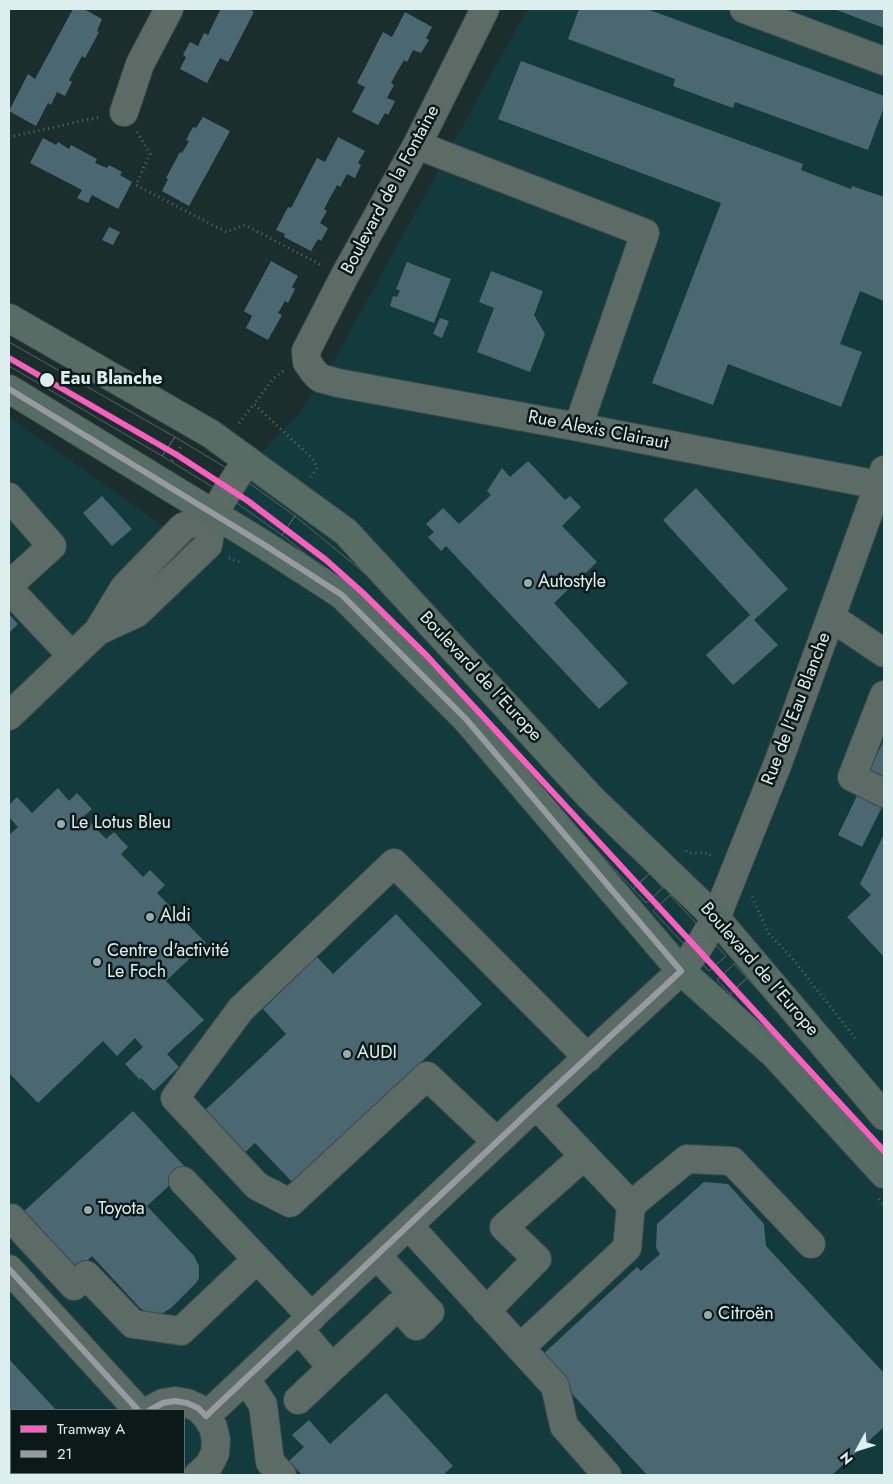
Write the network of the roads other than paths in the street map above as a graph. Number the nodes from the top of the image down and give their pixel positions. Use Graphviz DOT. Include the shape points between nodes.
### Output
graph roads {
  1 [pos="169,9"];
  2 [pos="485,9"];
  3 [pos="744,9"];
  4 [pos="884,61"];
  5 [pos="124,112"];
  6 [pos="416,145"];
  7 [pos="9,318"];
  8 [pos="310,361"];
  9 [pos="9,389"];
  10 [pos="578,427"];
  11 [pos="247,460"];
  12 [pos="882,480"];
  13 [pos="9,497"];
  14 [pos="212,514"];
  15 [pos="9,587"];
  16 [pos="832,618"];
  17 [pos="98,631"];
  18 [pos="884,653"];
  19 [pos="72,656"];
  20 [pos="884,695"];
  21 [pos="9,716"];
  22 [pos="884,793"];
  23 [pos="716,918"];
  24 [pos="681,972"];
  25 [pos="588,1058"];
  26 [pos="536,1105"];
  27 [pos="884,1116"];
  28 [pos="497,1142"];
  29 [pos="584,1156"];
  30 [pos="884,1174"];
  31 [pos="183,1181"];
  32 [pos="631,1205"];
  33 [pos="9,1220"];
  34 [pos="409,1226"];
  35 [pos="811,1244"];
  36 [pos="377,1256"];
  37 [pos="257,1259"];
  38 [pos="9,1269"];
  39 [pos="486,1311"];
  40 [pos="306,1323"];
  41 [pos="520,1348"];
  42 [pos="332,1368"];
  43 [pos="246,1379"];
  44 [pos="298,1400"];
  45 [pos="137,1409"];
  46 [pos="152,1409"];
  47 [pos="206,1416"];
  48 [pos="200,1475"];
  49 [pos="282,1475"];
  50 [pos="607,1475"];
  1 -- 5 [label="street" via="140,64"];
  2 -- 6 [label="street, Boulevard de la Fontaine"];
  3 -- 4 [label="street"];
  6 -- 8 [label="street, Boulevard de la Fontaine" via="344,277"];
  6 -- 10 [label="street" via="645,233"];
  7 -- 11 [label="main road, Boulevard de l'Europe" via="211,434"];
  8 -- 10 [label="street, Rue Alexis Clairaut" via="320,378 338,383"];
  9 -- 14 [label="main road"];
  10 -- 12 [label="street, Rue Alexis Clairaut"];
  11 -- 14 [label="street"];
  11 -- 23 [label="main road, Boulevard de l'Europe" via="346,532 590,797"];
  12 -- 16 [label="street, Rue de l'Eau Blanche"];
  13 -- 15 [label="street" via="52,546"];
  14 -- 17 [label="street" via="183,527 124,588"];
  14 -- 17 [label="street" via="208,546 137,613"];
  14 -- 24 [label="main road" via="258,556 342,595 466,719"];
  15 -- 19 [label="street"];
  16 -- 18 [label="street"];
  16 -- 23 [label="street, Rue de l'Eau Blanche"];
  17 -- 19 [label="street"];
  19 -- 21 [label="street"];
  20 -- 22 [label="street" via="852,777"];
  23 -- 24 [label="street, Rue de l'Eau Blanche"];
  23 -- 27 [label="main road, Boulevard de l'Europe"];
  24 -- 25 [label="street, Rue de l'Eau Blanche"];
  24 -- 30 [label="main road" via="775,1055"];
  25 -- 26 [label="street, Rue de l'Eau Blanche"];
  25 -- 28 [label="street" via="394,863 241,1009 175,1098 257,1186 290,1203 427,1076"];
  26 -- 28 [label="street, Rue de l'Eau Blanche"];
  26 -- 29 [label="street"];
  28 -- 34 [label="street, Rue de l'Eau Blanche"];
  29 -- 32 [label="street"];
  29 -- 39 [label="street" via="504,1227 537,1258"];
  31 -- 37 [label="street"];
  32 -- 35 [label="street" via="687,1159 732,1161"];
  32 -- 41 [label="street" via="627,1248"];
  33 -- 37 [label="street" via="11,1218 74,1286 86,1275 133,1324 181,1331"];
  34 -- 36 [label="street, Rue de l'Eau Blanche"];
  34 -- 39 [label="street"];
  36 -- 40 [label="street, Rue de l'Eau Blanche"];
  36 -- 42 [label="street" via="430,1312 416,1326 398,1306"];
  37 -- 40 [label="street"];
  38 -- 45 [label="street"];
  39 -- 41 [label="street"];
  40 -- 42 [label="street"];
  40 -- 43 [label="street, Rue de l'Eau Blanche"];
  41 -- 50 [label="street" via="555,1386 564,1426"];
  42 -- 44 [label="street"];
  43 -- 47 [label="street, Rue de l'Eau Blanche"];
  43 -- 49 [label="street" via="263,1405 270,1462"];
  46 -- 47 [label="street" via="175,1401 198,1408"];
  47 -- 48 [label="street" via="214,1427 215,1453"];
}
